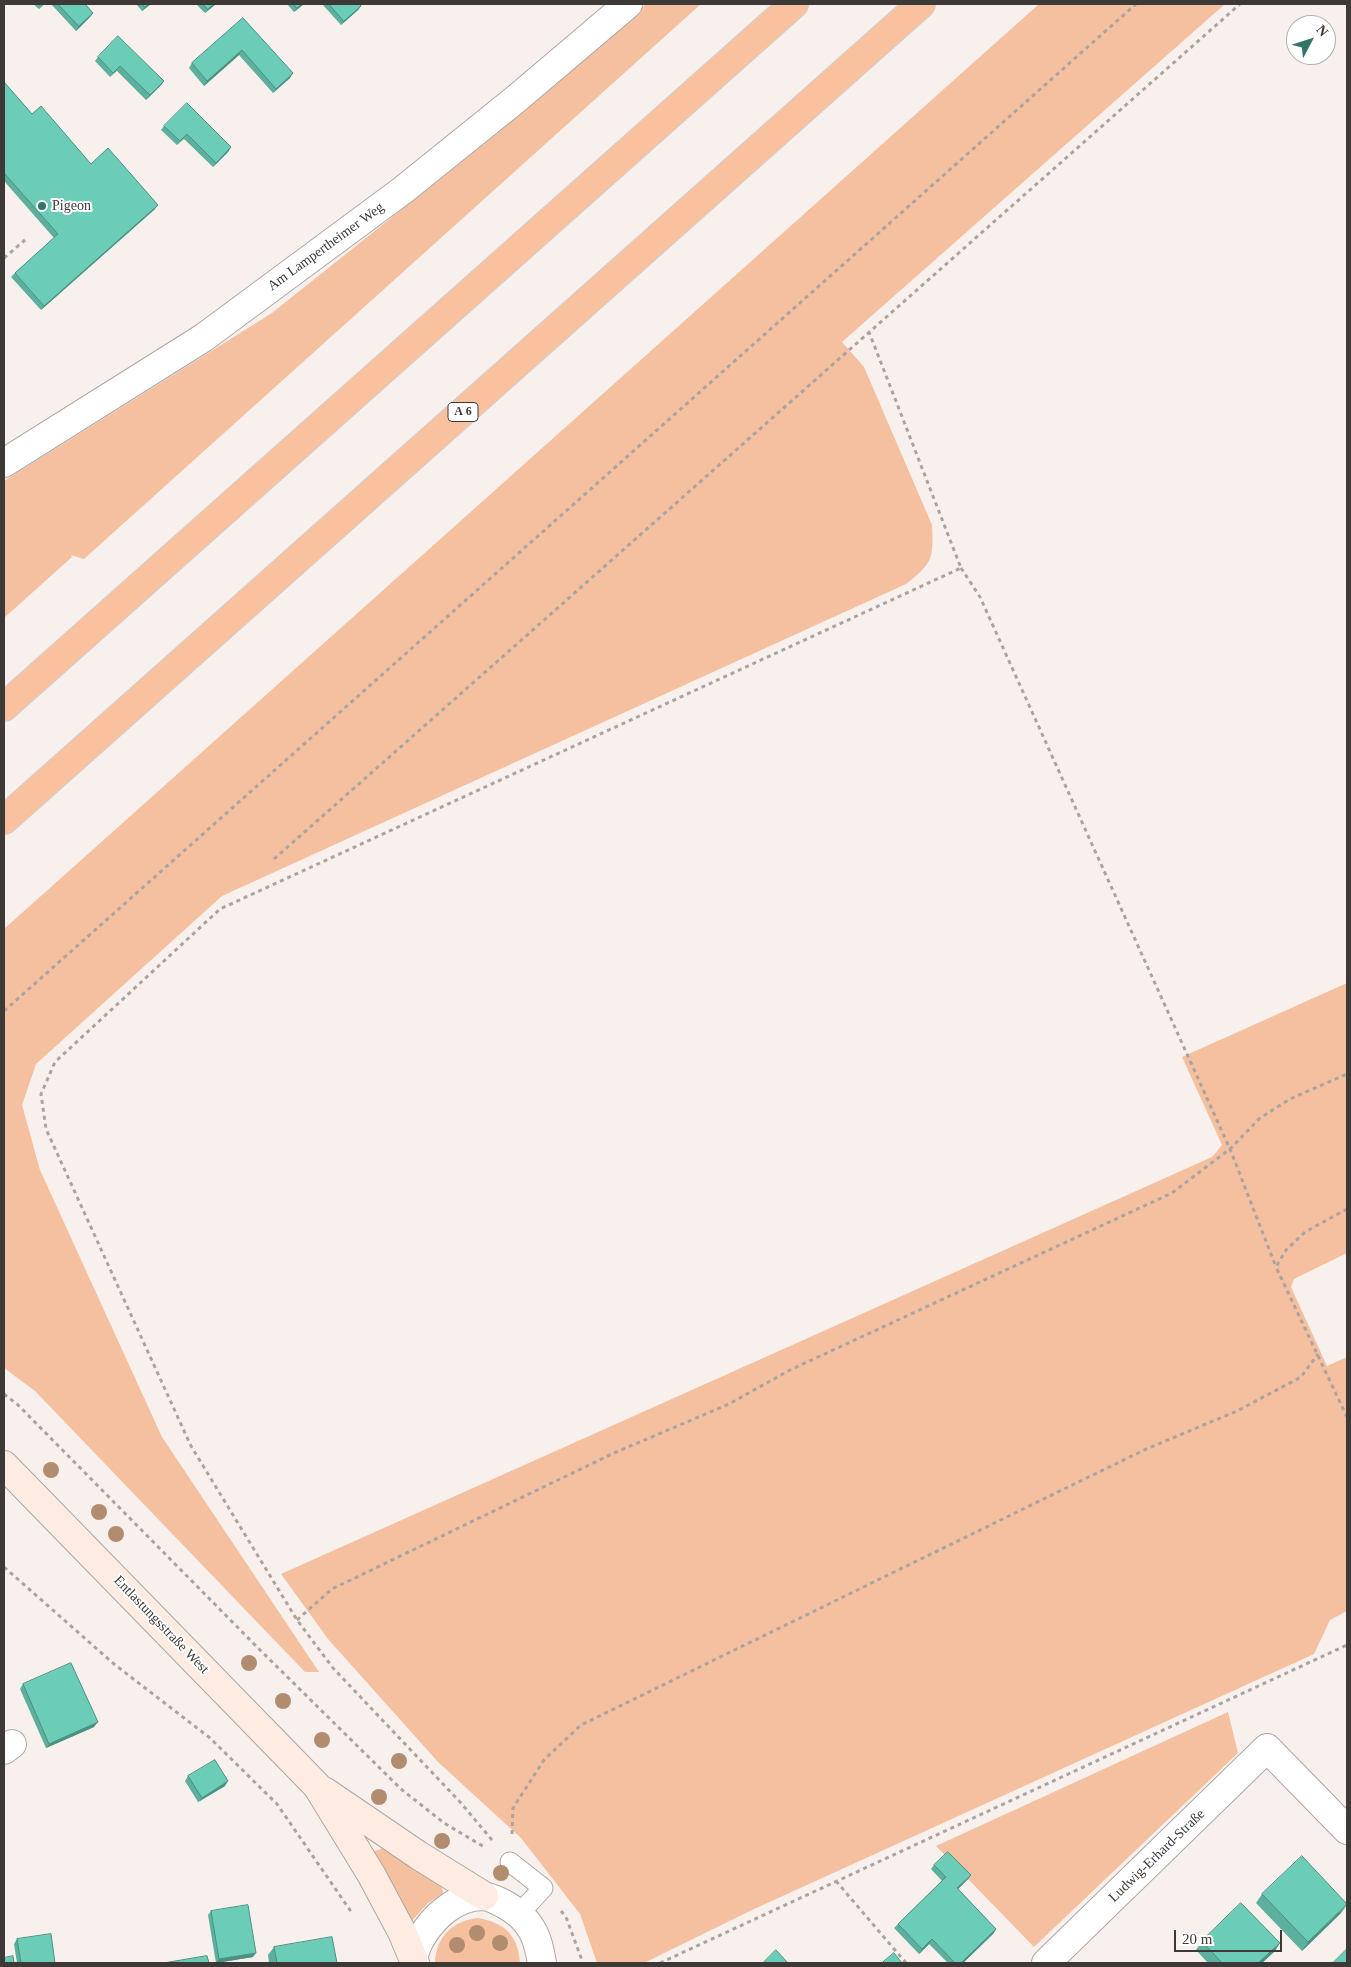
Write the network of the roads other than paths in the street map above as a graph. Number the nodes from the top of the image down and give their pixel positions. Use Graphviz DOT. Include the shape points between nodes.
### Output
graph roads {
  1 [pos="628,4"];
  2 [pos="794,4"];
  3 [pos="921,4"];
  4 [pos="4,463"];
  5 [pos="4,707"];
  6 [pos="4,820"];
  7 [pos="4,1465"];
  8 [pos="317,1786"];
  9 [pos="1347,1830"];
  10 [pos="510,1862"];
  11 [pos="484,1896"];
  12 [pos="519,1914"];
  13 [pos="414,1961"];
  14 [pos="542,1963"];
  15 [pos="1046,1963"];
  1 -- 4 [label="street, Am Lampertheimer Weg" via="403,190 219,326"];
  2 -- 5 [label="highway"];
  3 -- 6 [label="highway, A 6"];
  7 -- 8 [label="main road, Entlastungsstraße West"];
  8 -- 11 [label="main road, Entlastungsstraße West"];
  8 -- 13 [label="main road, Entlastungsstraße West" via="372,1874"];
  9 -- 15 [label="street, Ludwig-Erhard-Straße" via="1267,1748"];
  10 -- 12 [label="lane" via="543,1888"];
  11 -- 12 [label="street" via="509,1906"];
  11 -- 13 [label="street" via="459,1902 436,1916 419,1942"];
  12 -- 14 [label="street" via="532,1929"];
}
